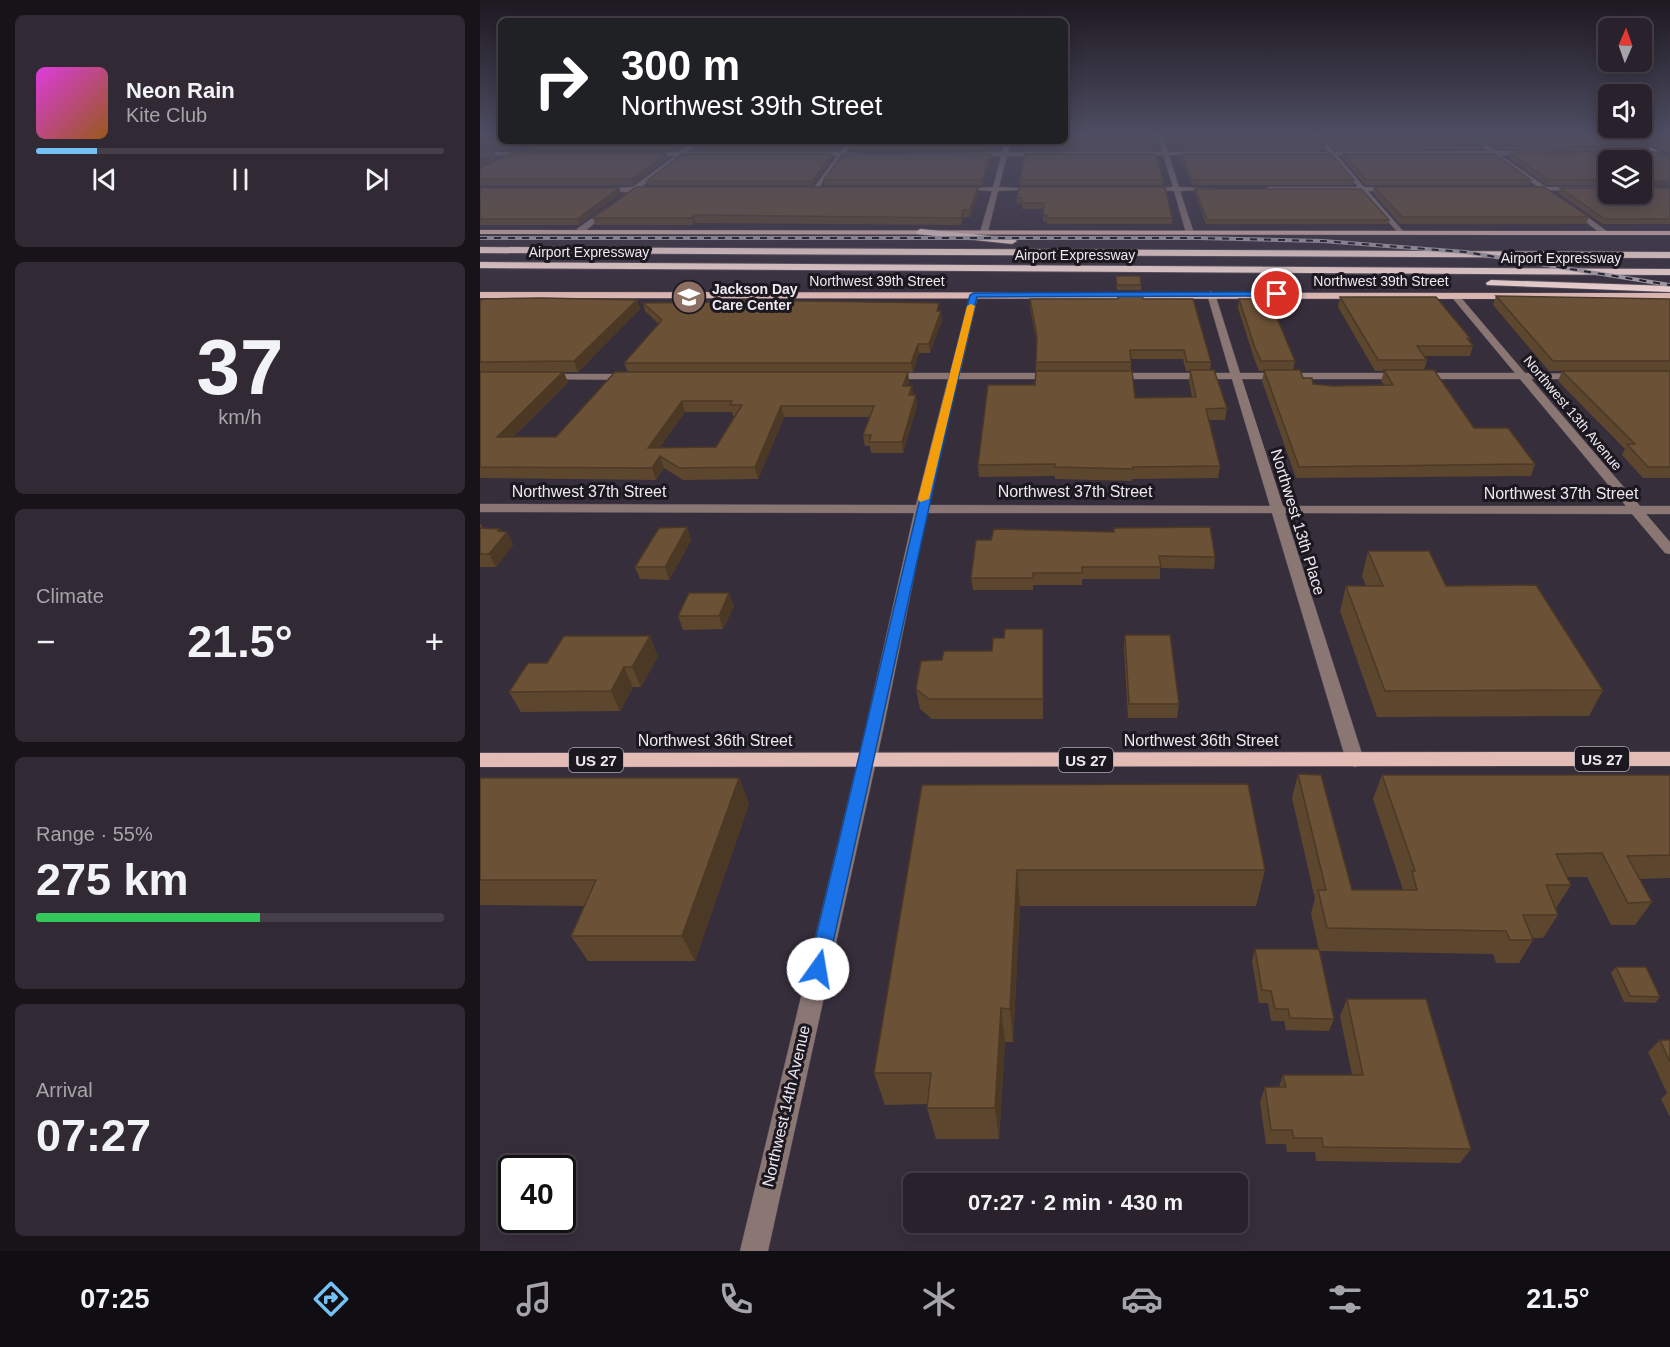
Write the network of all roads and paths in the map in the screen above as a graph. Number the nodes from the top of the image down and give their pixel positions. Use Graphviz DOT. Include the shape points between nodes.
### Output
graph roads {
  1 [pos="632,191"];
  2 [pos="995,191"];
  3 [pos="1177,191"];
  4 [pos="1364,191"];
  5 [pos="1549,191"];
  6 [pos="1553,195"];
  7 [pos="626,196"];
  8 [pos="1562,201"];
  9 [pos="617,203"];
  10 [pos="580,231"];
  11 [pos="480,232"];
  12 [pos="920,232"];
  13 [pos="984,232"];
  14 [pos="1604,232"];
  15 [pos="1190,233"];
  16 [pos="1400,233"];
  17 [pos="1670,233"];
  18 [pos="480,250"];
  19 [pos="1239,253"];
  20 [pos="1670,255"];
  21 [pos="480,265"];
  22 [pos="1316,270"];
  23 [pos="1670,272"];
  24 [pos="1670,289"];
  25 [pos="1211,294"];
  26 [pos="480,295"];
  27 [pos="497,295"];
  28 [pos="974,295"];
  29 [pos="1454,295"];
  30 [pos="1670,296"];
  31 [pos="480,308"];
  32 [pos="882,376"];
  33 [pos="953,376"];
  34 [pos="1070,376"];
  35 [pos="1105,376"];
  36 [pos="1234,376"];
  37 [pos="1524,376"];
  38 [pos="1591,376"];
  39 [pos="539,377"];
  40 [pos="645,377"];
  41 [pos="922,507"];
  42 [pos="480,508"];
  43 [pos="1278,509"];
  44 [pos="1636,510"];
  45 [pos="1670,510"];
  46 [pos="1670,550"];
  47 [pos="1670,759"];
  48 [pos="480,760"];
  49 [pos="867,760"];
  50 [pos="1355,760"];
  51 [pos="754,1251"];
  1 -- 7 [label="street"];
  2 -- 13 [label="street"];
  3 -- 15 [label="street"];
  4 -- 16 [label="street"];
  5 -- 6 [label="street"];
  8 -- 14 [label="street"];
  9 -- 10 [label="street"];
  10 -- 11 [label="main road"];
  10 -- 12 [label="main road"];
  12 -- 13 [label="main road"];
  12 -- 19 [label="highway"];
  13 -- 15 [label="main road"];
  14 -- 16 [label="main road"];
  14 -- 17 [label="main road"];
  15 -- 16 [label="main road"];
  18 -- 19 [label="highway, Airport Expressway"];
  19 -- 20 [label="highway, Airport Expressway"];
  21 -- 22 [label="highway, Airport Expressway"];
  22 -- 23 [label="highway, Airport Expressway"];
  22 -- 24 [label="highway" via="1391,278"];
  25 -- 28 [label="main road, Northwest 39th Street"];
  25 -- 29 [label="main road, Northwest 39th Street"];
  25 -- 36 [label="street, Northwest 13th Place"];
  26 -- 27 [label="main road, Northwest 39th Street"];
  27 -- 28 [label="main road, Northwest 39th Street"];
  27 -- 31 [label="street"];
  28 -- 33 [label="street, Northwest 14th Avenue"];
  29 -- 30 [label="main road, Northwest 39th Street"];
  29 -- 37 [label="street, Northwest 13th Avenue"];
  32 -- 33 [label="street"];
  33 -- 34 [label="street"];
  33 -- 41 [label="street, Northwest 14th Avenue"];
  35 -- 36 [label="street"];
  36 -- 37 [label="street"];
  36 -- 43 [label="street, Northwest 13th Place"];
  37 -- 38 [label="street"];
  37 -- 44 [label="street, Northwest 13th Avenue"];
  39 -- 40 [label="street"];
  41 -- 42 [label="street, Northwest 37th Street"];
  41 -- 43 [label="street, Northwest 37th Street"];
  41 -- 49 [label="street, Northwest 14th Avenue"];
  43 -- 44 [label="street, Northwest 37th Street"];
  43 -- 50 [label="street, Northwest 13th Place"];
  44 -- 45 [label="street, Northwest 37th Street"];
  44 -- 46 [label="street, Northwest 13th Avenue"];
  47 -- 50 [label="main road, Northwest 36th Street / US 27"];
  48 -- 49 [label="main road, Northwest 36th Street / US 27"];
  49 -- 50 [label="main road, Northwest 36th Street / US 27"];
  49 -- 51 [label="street, Northwest 14th Avenue"];
}
